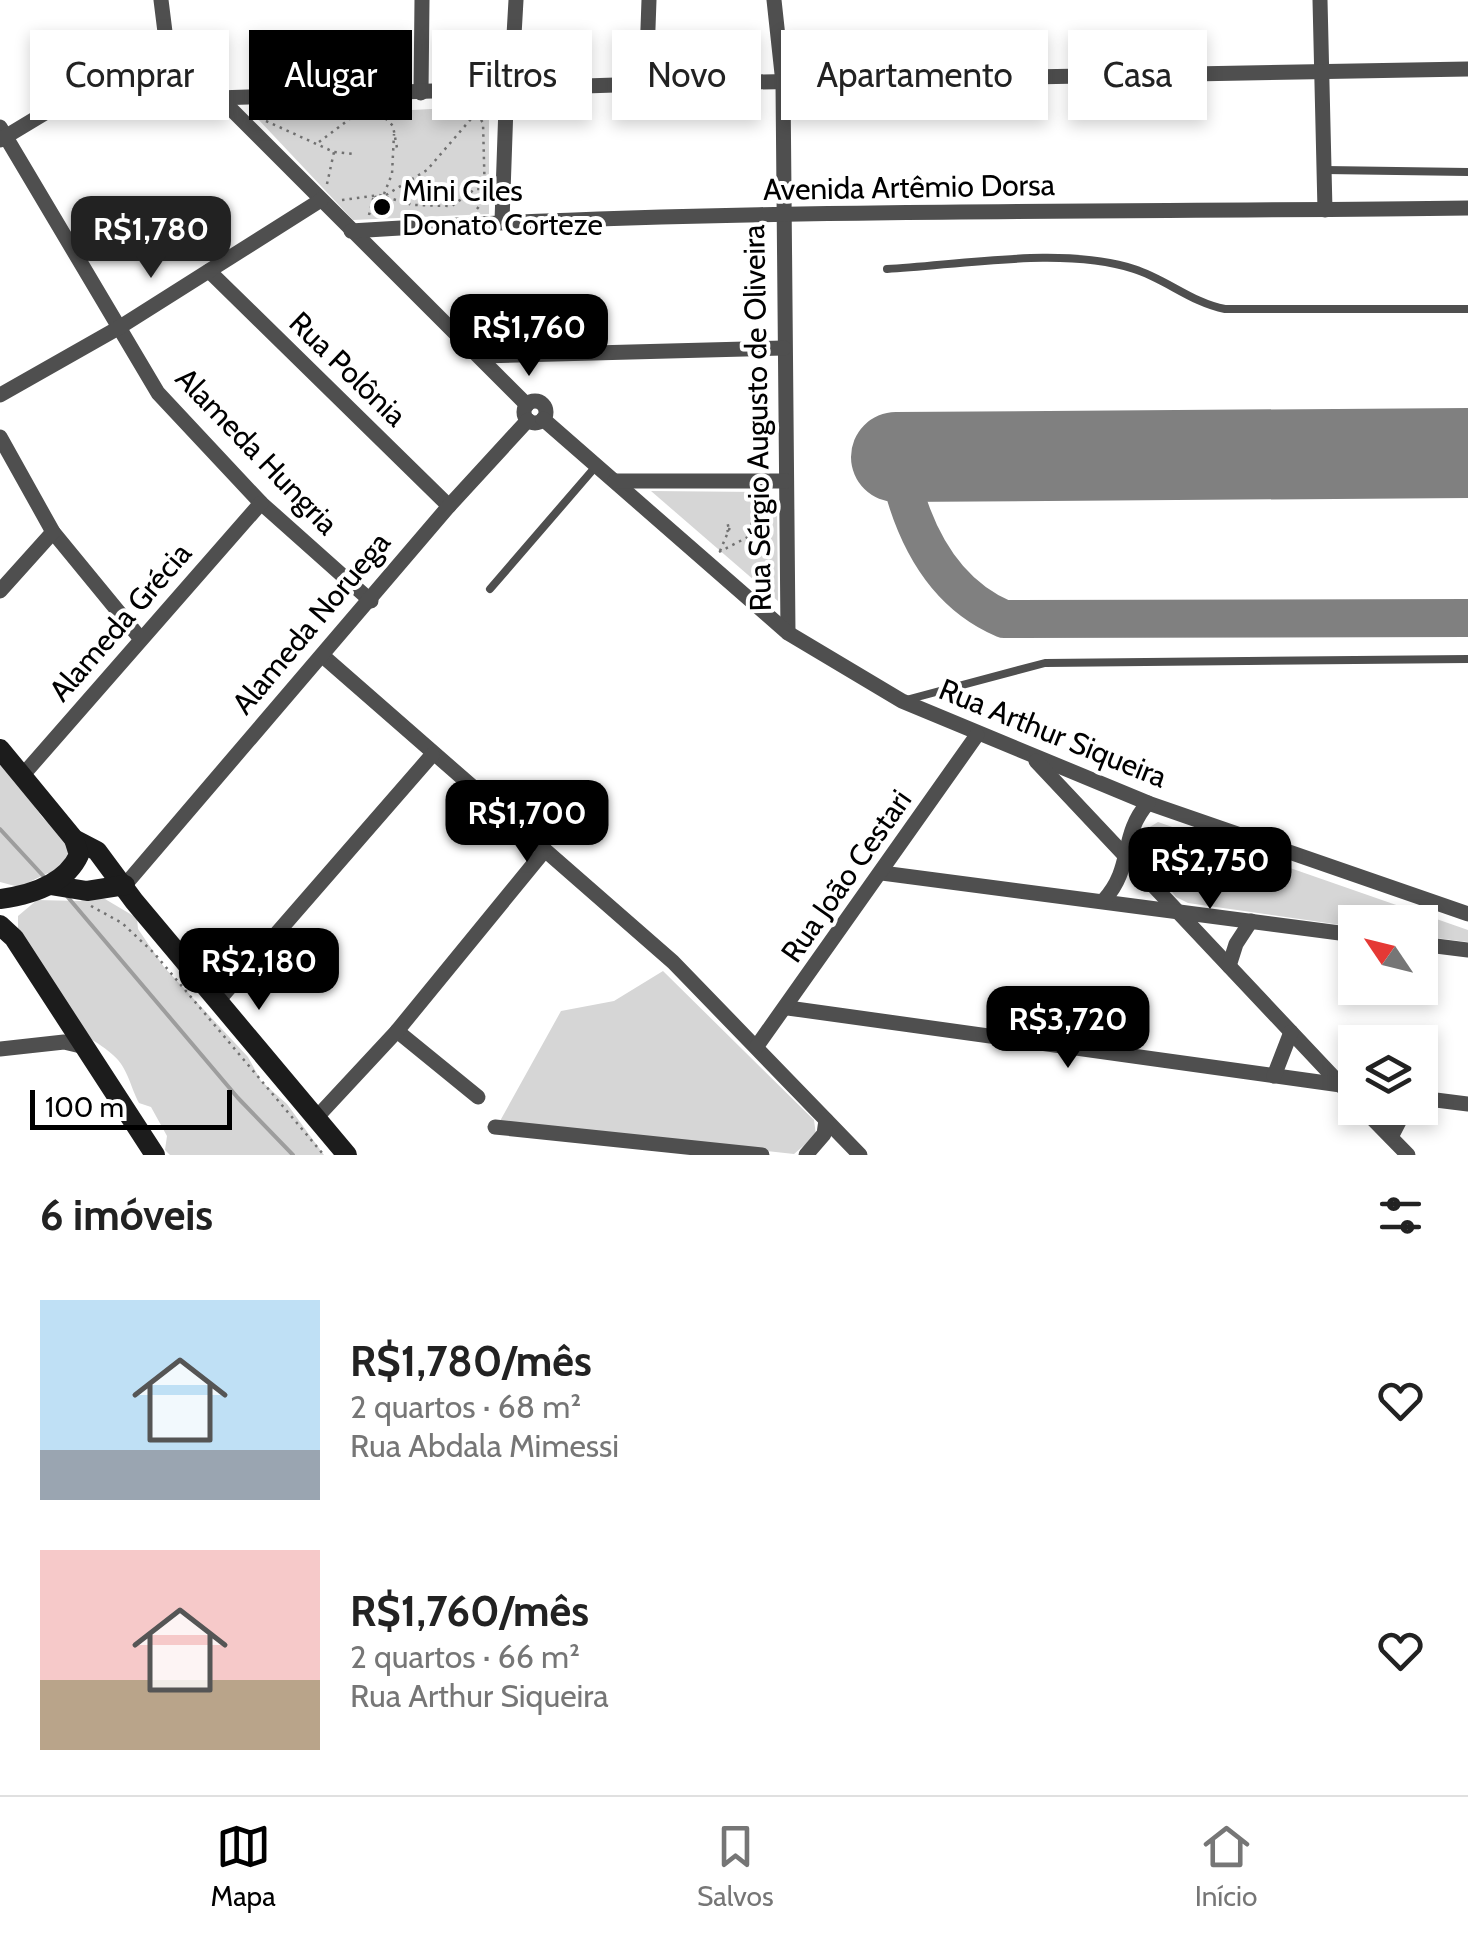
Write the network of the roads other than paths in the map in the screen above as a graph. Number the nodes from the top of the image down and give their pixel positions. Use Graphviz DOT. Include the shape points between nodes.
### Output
graph roads {
  1 [pos="162,0"];
  2 [pos="422,0"];
  3 [pos="516,0"];
  4 [pos="649,0"];
  5 [pos="774,0"];
  6 [pos="1320,0"];
  7 [pos="165,30"];
  8 [pos="514,30"];
  9 [pos="648,30"];
  10 [pos="1468,69"];
  11 [pos="1320,71"];
  12 [pos="781,73"];
  13 [pos="1048,77"];
  14 [pos="432,92"];
  15 [pos="421,93"];
  16 [pos="229,98"];
  17 [pos="229,109"];
  18 [pos="30,119"];
  19 [pos="506,120"];
  20 [pos="782,120"];
  21 [pos="2,135"];
  22 [pos="1325,170"];
  23 [pos="1468,172"];
  24 [pos="330,197"];
  25 [pos="1468,208"];
  26 [pos="1325,210"];
  27 [pos="782,215"];
  28 [pos="502,221"];
  29 [pos="351,231"];
  30 [pos="887,269"];
  31 [pos="209,271"];
  32 [pos="1468,309"];
  33 [pos="120,327"];
  34 [pos="784,348"];
  35 [pos="480,356"];
  36 [pos="0,395"];
  37 [pos="532,415"];
  38 [pos="0,437"];
  39 [pos="596,465"];
  40 [pos="615,481"];
  41 [pos="786,481"];
  42 [pos="260,503"];
  43 [pos="449,506"];
  44 [pos="53,532"];
  45 [pos="490,589"];
  46 [pos="0,591"];
  47 [pos="371,601"];
  48 [pos="788,634"];
  49 [pos="140,638"];
  50 [pos="324,657"];
  51 [pos="1468,659"];
  52 [pos="902,701"];
  53 [pos="977,735"];
  54 [pos="0,749"];
  55 [pos="432,755"];
  56 [pos="1032,756"];
  57 [pos="22,776"];
  58 [pos="1148,803"];
  59 [pos="74,838"];
  60 [pos="545,850"];
  61 [pos="1127,860"];
  62 [pos="882,874"];
  63 [pos="57,884"];
  64 [pos="121,886"];
  65 [pos="0,890"];
  66 [pos="22,896"];
  67 [pos="0,898"];
  68 [pos="1104,900"];
  69 [pos="1179,911"];
  70 [pos="1468,914"];
  71 [pos="1251,921"];
  72 [pos="7,932"];
  73 [pos="1338,933"];
  74 [pos="1438,946"];
  75 [pos="1468,950"];
  76 [pos="1229,966"];
  77 [pos="217,1002"];
  78 [pos="788,1008"];
  79 [pos="60,1009"];
  80 [pos="397,1031"];
  81 [pos="1291,1032"];
  82 [pos="38,1043"];
  83 [pos="757,1046"];
  84 [pos="85,1047"];
  85 [pos="0,1049"];
  86 [pos="1274,1076"];
  87 [pos="1338,1077"];
  88 [pos="1338,1085"];
  89 [pos="478,1097"];
  90 [pos="1438,1100"];
  91 [pos="1468,1104"];
  92 [pos="317,1118"];
  93 [pos="826,1120"];
  94 [pos="1379,1125"];
  95 [pos="1397,1125"];
  96 [pos="496,1128"];
  97 [pos="1391,1137"];
  98 [pos="155,1155"];
  99 [pos="347,1155"];
  100 [pos="762,1155"];
  101 [pos="806,1155"];
  102 [pos="860,1155"];
  103 [pos="1408,1155"];
  1 -- 7 [label="street"];
  2 -- 15 [label="street"];
  3 -- 8 [label="street"];
  4 -- 9 [label="street"];
  5 -- 12 [label="street, Rua Sérgio Augusto de Oliveira"];
  6 -- 11 [label="street"];
  10 -- 11 [label="street"];
  11 -- 13 [label="street"];
  11 -- 22 [label="street"];
  14 -- 15 [label="street"];
  15 -- 16 [label="street"];
  17 -- 24 [label="street, Rua Arthur Siqueira"];
  18 -- 21 [label="street"];
  19 -- 28 [label="street"];
  20 -- 27 [label="street, Rua Sérgio Augusto de Oliveira"];
  21 -- 33 [label="street, Alameda Hungria"];
  22 -- 23 [label="lane"];
  22 -- 26 [label="street"];
  24 -- 29 [label="street, Rua Arthur Siqueira"];
  24 -- 31 [label="street"];
  25 -- 26 [label="street, Avenida Artêmio Dorsa"];
  26 -- 27 [label="street, Avenida Artêmio Dorsa"];
  27 -- 28 [label="street, Avenida Artêmio Dorsa"];
  27 -- 34 [label="street, Rua Sérgio Augusto de Oliveira"];
  28 -- 29 [label="street, Avenida Artêmio Dorsa"];
  29 -- 35 [label="street, Rua Arthur Siqueira"];
  30 -- 32 [label="lane" via="1074,259 1133,268 1226,309"];
  31 -- 33 [label="street"];
  31 -- 43 [label="street, Rua Polônia"];
  33 -- 36 [label="street"];
  33 -- 42 [label="street, Alameda Hungria" via="165,402"];
  34 -- 35 [label="street"];
  34 -- 41 [label="street, Rua Sérgio Augusto de Oliveira"];
  35 -- 37 [label="street, Rua Arthur Siqueira"];
  37 -- 39 [label="street, Rua Arthur Siqueira"];
  37 -- 43 [label="street, Alameda Noruega"];
  38 -- 44 [label="street"];
  39 -- 40 [label="street, Rua Arthur Siqueira"];
  39 -- 45 [label="lane"];
  40 -- 41 [label="street"];
  40 -- 48 [label="street, Rua Arthur Siqueira"];
  41 -- 48 [label="street, Rua Sérgio Augusto de Oliveira"];
  42 -- 47 [label="street, Alameda Hungria"];
  42 -- 49 [label="street, Alameda Grécia"];
  43 -- 47 [label="street, Alameda Noruega"];
  44 -- 46 [label="street"];
  44 -- 49 [label="street"];
  47 -- 50 [label="street, Alameda Noruega"];
  48 -- 52 [label="street, Rua Arthur Siqueira"];
  49 -- 57 [label="street, Alameda Grécia"];
  50 -- 55 [label="street"];
  50 -- 64 [label="street, Alameda Noruega"];
  51 -- 52 [label="lane, Rua Arthur Siqueira" via="1045,664"];
  52 -- 53 [label="street, Rua Arthur Siqueira"];
  53 -- 56 [label="street, Rua Arthur Siqueira"];
  53 -- 62 [label="street, Rua João Cestari"];
  54 -- 57 [label="street"];
  55 -- 60 [label="street"];
  55 -- 77 [label="street"];
  56 -- 58 [label="street, Rua Arthur Siqueira"];
  56 -- 61 [label="street"];
  57 -- 59 [label="street"];
  58 -- 61 [label="street" via="1129,829"];
  58 -- 70 [label="street, Rua Arthur Siqueira"];
  59 -- 63 [label="street" via="78,860"];
  59 -- 64 [label="street" via="98,851"];
  60 -- 80 [label="street"];
  60 -- 83 [label="street"];
  61 -- 68 [label="street"];
  61 -- 69 [label="street"];
  62 -- 68 [label="street"];
  62 -- 78 [label="street, Rua João Cestari"];
  63 -- 64 [label="street" via="85,893"];
  63 -- 66 [label="street"];
  64 -- 77 [label="street"];
  65 -- 66 [label="street"];
  66 -- 67 [label="street"];
  66 -- 72 [label="street"];
  68 -- 69 [label="street"];
  69 -- 71 [label="street"];
  69 -- 76 [label="street"];
  71 -- 73 [label="street"];
  71 -- 76 [label="street"];
  72 -- 79 [label="street"];
  74 -- 75 [label="street"];
  76 -- 81 [label="street"];
  77 -- 92 [label="street"];
  78 -- 83 [label="street, Rua João Cestari"];
  78 -- 86 [label="street"];
  79 -- 82 [label="street"];
  79 -- 84 [label="street"];
  80 -- 89 [label="street"];
  80 -- 92 [label="street"];
  81 -- 86 [label="street"];
  81 -- 87 [label="street"];
  82 -- 84 [label="street"];
  82 -- 85 [label="street"];
  83 -- 93 [label="street"];
  84 -- 98 [label="street"];
  86 -- 88 [label="street"];
  90 -- 91 [label="street"];
  92 -- 99 [label="street"];
  93 -- 101 [label="street" via="824,1134"];
  93 -- 102 [label="street"];
  94 -- 97 [label="street"];
  95 -- 97 [label="street"];
  96 -- 100 [label="street"];
  97 -- 103 [label="street"];
}
